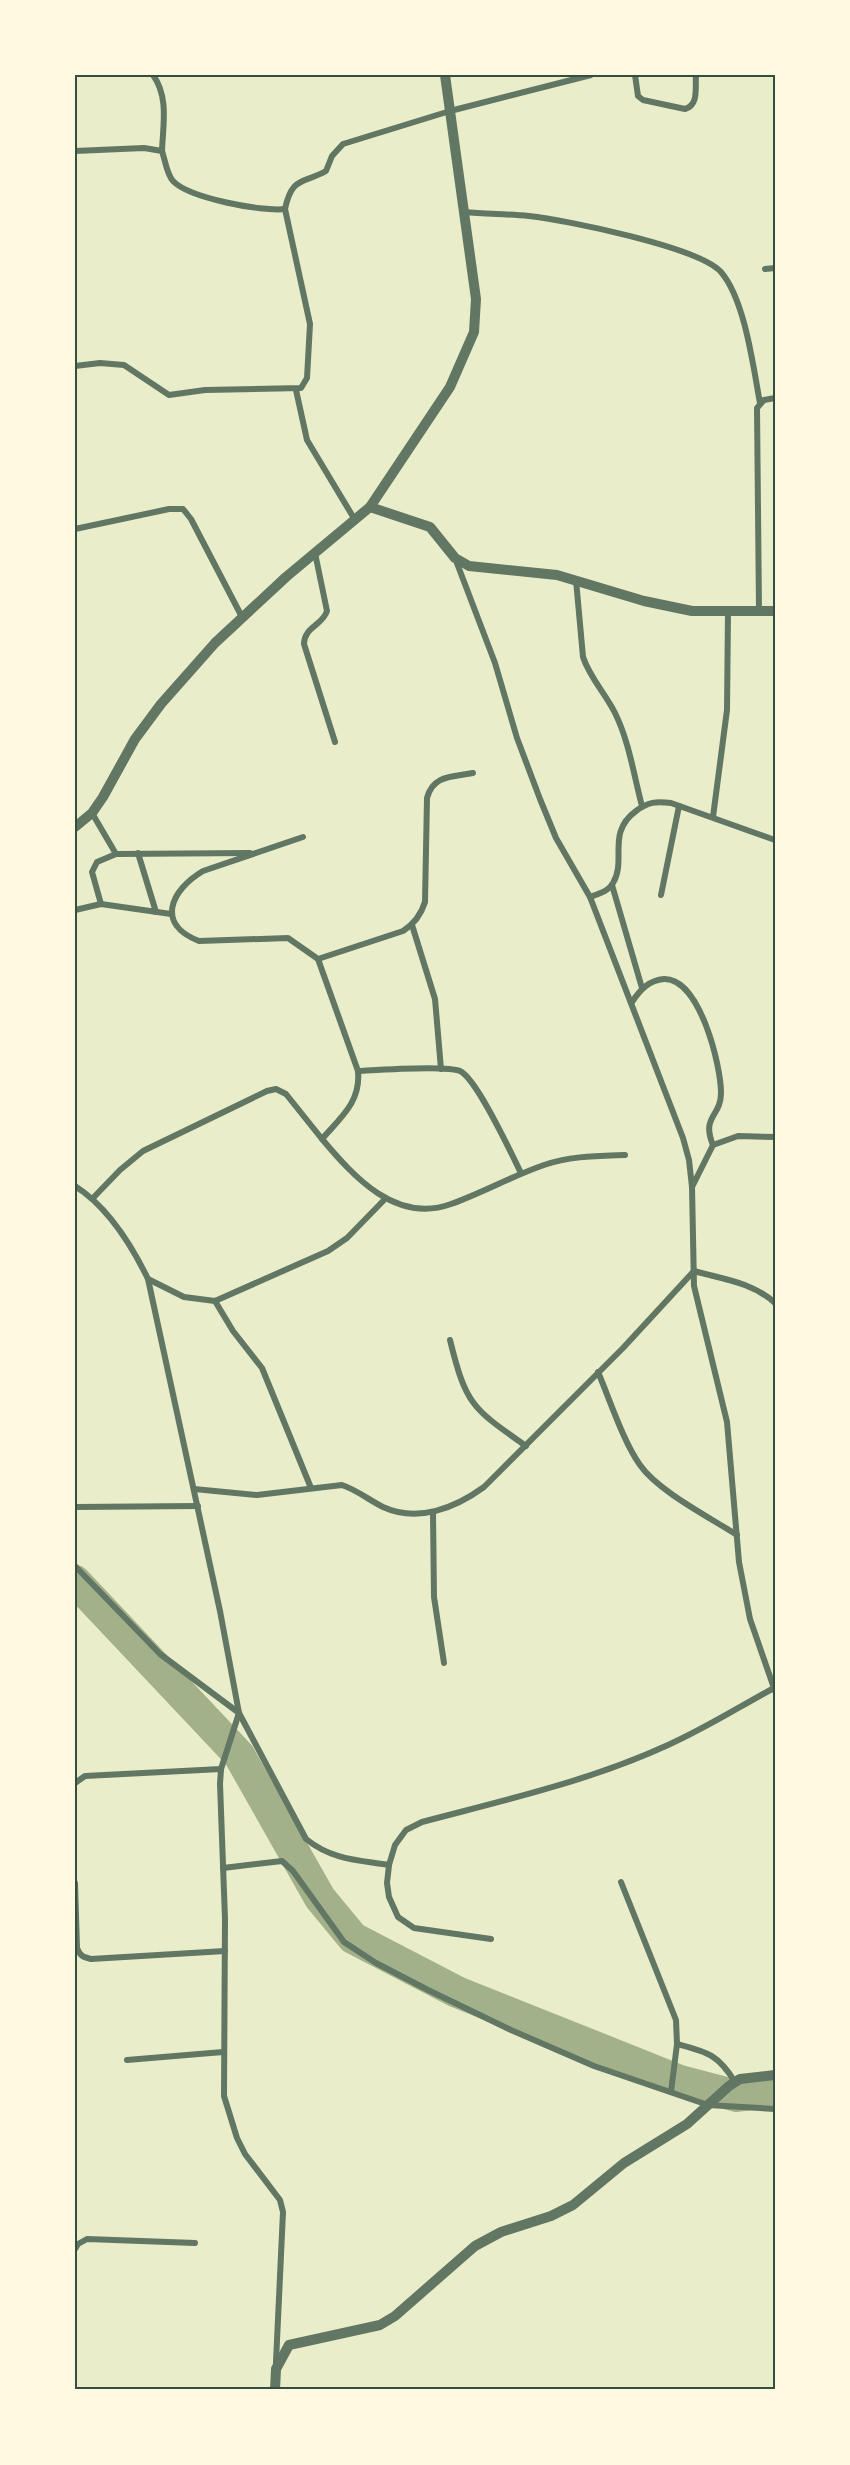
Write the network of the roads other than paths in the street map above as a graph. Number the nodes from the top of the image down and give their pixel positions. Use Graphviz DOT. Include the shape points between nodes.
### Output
graph roads {
  1 [pos="153,75"];
  2 [pos="445,75"];
  3 [pos="591,75"];
  4 [pos="634,75"];
  5 [pos="696,75"];
  6 [pos="450,111"];
  7 [pos="75,151"];
  8 [pos="162,151"];
  9 [pos="285,209"];
  10 [pos="464,212"];
  11 [pos="775,268"];
  12 [pos="765,269"];
  13 [pos="75,366"];
  14 [pos="296,390"];
  15 [pos="775,398"];
  16 [pos="760,403"];
  17 [pos="369,507"];
  18 [pos="355,520"];
  19 [pos="75,529"];
  20 [pos="315,553"];
  21 [pos="455,558"];
  22 [pos="576,580"];
  23 [pos="759,611"];
  24 [pos="775,611"];
  25 [pos="728,612"];
  26 [pos="242,617"];
  27 [pos="335,742"];
  28 [pos="473,773"];
  29 [pos="642,806"];
  30 [pos="679,806"];
  31 [pos="92,813"];
  32 [pos="713,817"];
  33 [pos="75,827"];
  34 [pos="303,837"];
  35 [pos="775,840"];
  36 [pos="138,853"];
  37 [pos="208,853"];
  38 [pos="116,854"];
  39 [pos="255,854"];
  40 [pos="214,867"];
  41 [pos="612,885"];
  42 [pos="661,895"];
  43 [pos="590,897"];
  44 [pos="101,904"];
  45 [pos="75,910"];
  46 [pos="156,912"];
  47 [pos="171,914"];
  48 [pos="412,925"];
  49 [pos="318,959"];
  50 [pos="642,988"];
  51 [pos="632,1002"];
  52 [pos="441,1069"];
  53 [pos="358,1071"];
  54 [pos="775,1137"];
  55 [pos="322,1139"];
  56 [pos="713,1144"];
  57 [pos="625,1155"];
  58 [pos="522,1173"];
  59 [pos="75,1186"];
  60 [pos="692,1187"];
  61 [pos="93,1198"];
  62 [pos="385,1199"];
  63 [pos="694,1271"];
  64 [pos="148,1279"];
  65 [pos="215,1300"];
  66 [pos="775,1303"];
  67 [pos="450,1340"];
  68 [pos="598,1372"];
  69 [pos="526,1446"];
  70 [pos="311,1488"];
  71 [pos="194,1489"];
  72 [pos="198,1506"];
  73 [pos="75,1507"];
  74 [pos="433,1512"];
  75 [pos="736,1535"];
  76 [pos="75,1566"];
  77 [pos="444,1663"];
  78 [pos="774,1690"];
  79 [pos="240,1713"];
  80 [pos="221,1769"];
  81 [pos="75,1783"];
  82 [pos="389,1865"];
  83 [pos="223,1869"];
  84 [pos="621,1882"];
  85 [pos="75,1883"];
  86 [pos="492,1939"];
  87 [pos="225,1951"];
  88 [pos="677,2044"];
  89 [pos="223,2052"];
  90 [pos="127,2060"];
  91 [pos="775,2075"];
  92 [pos="732,2084"];
  93 [pos="671,2089"];
  94 [pos="711,2101"];
  95 [pos="775,2109"];
  96 [pos="195,2243"];
  97 [pos="75,2249"];
  98 [pos="276,2369"];
  99 [pos="275,2390"];
  1 -- 8 [label="street" via="164,99"];
  2 -- 6 [label="street"];
  3 -- 6 [label="street"];
  4 -- 5 [label="street" via="638,96 643,100 685,109 695,101"];
  6 -- 9 [label="street" via="343,144 326,171 304,178 289,192"];
  6 -- 10 [label="street"];
  7 -- 8 [label="street"];
  8 -- 9 [label="street" via="171,179 178,186 201,196 269,211"];
  9 -- 14 [label="street" via="310,324 307,378 304,386"];
  10 -- 16 [label="street" via="530,216 592,227 683,251 710,263 729,283 737,302"];
  10 -- 17 [label="street" via="476,298 474,332 450,387"];
  11 -- 12 [label="street"];
  13 -- 14 [label="street" via="124,365 169,394"];
  14 -- 18 [label="street" via="307,440"];
  15 -- 16 [label="street"];
  16 -- 23 [label="street" via="756,416"];
  17 -- 18 [label="street"];
  17 -- 21 [label="street" via="430,527"];
  18 -- 20 [label="street"];
  19 -- 26 [label="street" via="183,509"];
  20 -- 26 [label="street"];
  20 -- 27 [label="street" via="327,610 325,617 307,633 304,644"];
  21 -- 22 [label="street" via="469,566 543,572"];
  21 -- 43 [label="street" via="544,809 567,861"];
  22 -- 25 [label="street" via="668,607"];
  22 -- 29 [label="street" via="586,668 615,712"];
  23 -- 24 [label="street"];
  23 -- 25 [label="street"];
  25 -- 32 [label="street" via="727,710"];
  26 -- 31 [label="street" via="161,704 135,739"];
  28 -- 48 [label="street" via="435,781 429,788 426,902"];
  29 -- 30 [label="street" via="653,801"];
  29 -- 41 [label="street" via="627,818 620,832"];
  30 -- 32 [label="street"];
  30 -- 42 [label="street"];
  31 -- 33 [label="street"];
  31 -- 38 [label="street"];
  32 -- 35 [label="street"];
  34 -- 39 [label="street"];
  36 -- 37 [label="street"];
  36 -- 38 [label="street"];
  36 -- 46 [label="street"];
  37 -- 39 [label="street"];
  37 -- 40 [label="street"];
  38 -- 44 [label="street" via="97,862 92,872"];
  39 -- 40 [label="street"];
  40 -- 47 [label="street" via="188,879 179,890"];
  41 -- 43 [label="street"];
  41 -- 50 [label="street"];
  43 -- 51 [label="street"];
  44 -- 45 [label="street"];
  44 -- 46 [label="street"];
  46 -- 47 [label="street"];
  47 -- 49 [label="street" via="186,936 199,941 288,938"];
  48 -- 49 [label="street"];
  48 -- 52 [label="street" via="435,999"];
  49 -- 53 [label="street"];
  50 -- 51 [label="street"];
  50 -- 56 [label="street" via="661,979 676,982 707,1026 720,1083 720,1103 708,1128"];
  51 -- 60 [label="street" via="683,1138"];
  52 -- 53 [label="street"];
  52 -- 58 [label="street" via="460,1071 474,1085"];
  53 -- 55 [label="street" via="357,1096"];
  54 -- 56 [label="street" via="738,1137"];
  55 -- 61 [label="street" via="286,1094 276,1089 267,1091 143,1151"];
  55 -- 62 [label="street" via="344,1166"];
  56 -- 60 [label="street"];
  57 -- 58 [label="street" via="560,1160"];
  58 -- 62 [label="street" via="449,1205 429,1209 401,1206"];
  59 -- 61 [label="street"];
  60 -- 63 [label="street"];
  61 -- 64 [label="street" via="125,1239"];
  62 -- 65 [label="street" via="347,1238 327,1251"];
  63 -- 66 [label="street" via="746,1285"];
  63 -- 68 [label="street"];
  63 -- 75 [label="street" via="694,1286 727,1422"];
  64 -- 65 [label="street" via="184,1297"];
  64 -- 71 [label="street"];
  65 -- 70 [label="street" via="261,1368"];
  67 -- 69 [label="street" via="467,1396 484,1415"];
  68 -- 69 [label="street"];
  68 -- 75 [label="street" via="639,1464 668,1491"];
  69 -- 74 [label="street" via="466,1501"];
  70 -- 71 [label="street" via="256,1495"];
  70 -- 74 [label="street" via="342,1485 404,1514"];
  71 -- 72 [label="street"];
  72 -- 73 [label="street"];
  72 -- 79 [label="street"];
  74 -- 77 [label="street" via="434,1597"];
  75 -- 78 [label="street" via="750,1619"];
  76 -- 79 [label="street" via="160,1654"];
  78 -- 82 [label="street" via="670,1745 637,1758 534,1792 422,1822 406,1830 395,1845"];
  79 -- 80 [label="street"];
  79 -- 82 [label="street" via="306,1839 321,1851 340,1857"];
  80 -- 81 [label="street" via="85,1776"];
  80 -- 83 [label="street"];
  82 -- 86 [label="street" via="389,1897 398,1917 414,1928"];
  83 -- 87 [label="street"];
  83 -- 93 [label="street" via="282,1861 344,1942 376,1963 564,2055"];
  84 -- 88 [label="street" via="672,2007"];
  85 -- 87 [label="street" via="78,1948 84,1958"];
  87 -- 89 [label="street"];
  88 -- 92 [label="street" via="717,2058"];
  88 -- 93 [label="street"];
  89 -- 90 [label="street"];
  89 -- 98 [label="street" via="224,2096 237,2138 280,2200 283,2211"];
  91 -- 92 [label="street" via="754,2076"];
  92 -- 94 [label="street"];
  93 -- 94 [label="street"];
  94 -- 95 [label="street"];
  94 -- 98 [label="street" via="675,2133 624,2163 573,2205 475,2246 395,2316 380,2325 289,2345"];
  96 -- 97 [label="street" via="87,2239"];
  98 -- 99 [label="street"];
}
